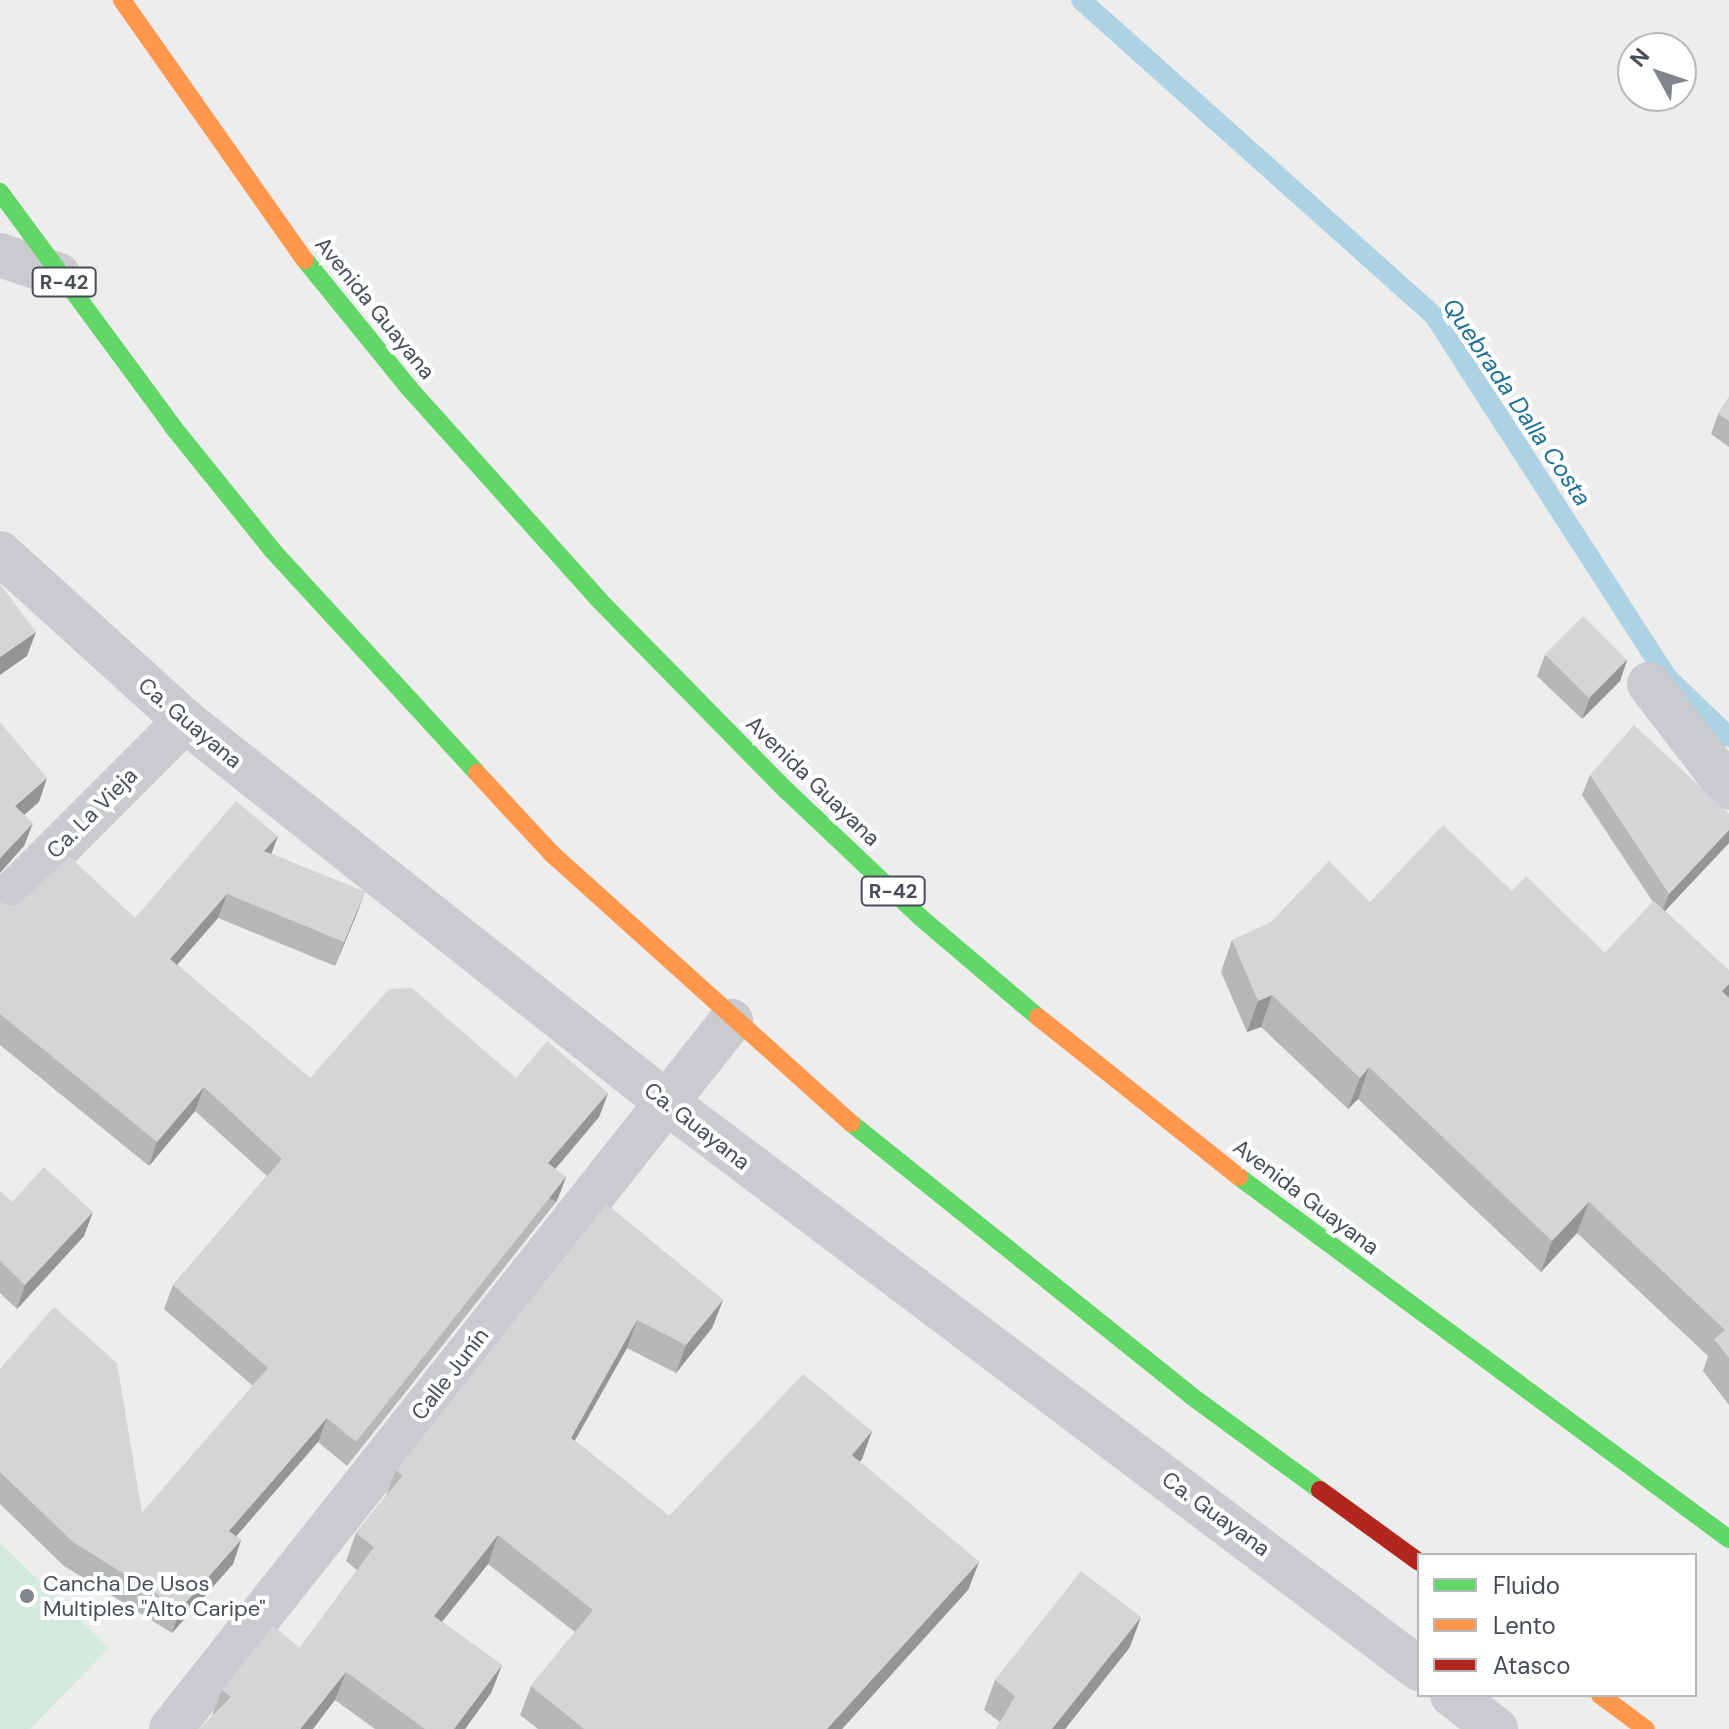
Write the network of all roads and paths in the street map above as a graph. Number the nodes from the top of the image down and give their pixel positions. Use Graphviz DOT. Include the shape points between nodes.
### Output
graph roads {
  1 [pos="122,0"];
  2 [pos="0,192"];
  3 [pos="0,255"];
  4 [pos="59,275"];
  5 [pos="0,553"];
  6 [pos="1649,684"];
  7 [pos="185,721"];
  8 [pos="1729,788"];
  9 [pos="0,906"];
  10 [pos="731,1021"];
  11 [pos="666,1102"];
  12 [pos="1729,1539"];
  13 [pos="1417,1561"];
  14 [pos="1417,1667"];
  15 [pos="1455,1697"];
  16 [pos="1603,1697"];
  17 [pos="171,1729"];
  18 [pos="1496,1729"];
  19 [pos="1646,1729"];
  1 -- 12 [label="main road, Avenida Guayana / R-42" via="312,270 409,388 599,600 799,803 920,917 1123,1088"];
  2 -- 4 [label="main road, R-42"];
  3 -- 4 [label="street"];
  4 -- 10 [label="main road, R-42" via="253,526 416,711 551,853"];
  5 -- 7 [label="street, Ca. Guayana"];
  6 -- 8 [label="street"];
  7 -- 9 [label="street, Ca. La Vieja"];
  7 -- 11 [label="street, Ca. Guayana"];
  10 -- 11 [label="street, Calle Junín"];
  10 -- 13 [label="main road, R-42" via="1165,1375"];
  11 -- 14 [label="street, Ca. Guayana"];
  11 -- 17 [label="street, Calle Junín"];
  15 -- 18 [label="street"];
  16 -- 19 [label="main road"];
}
